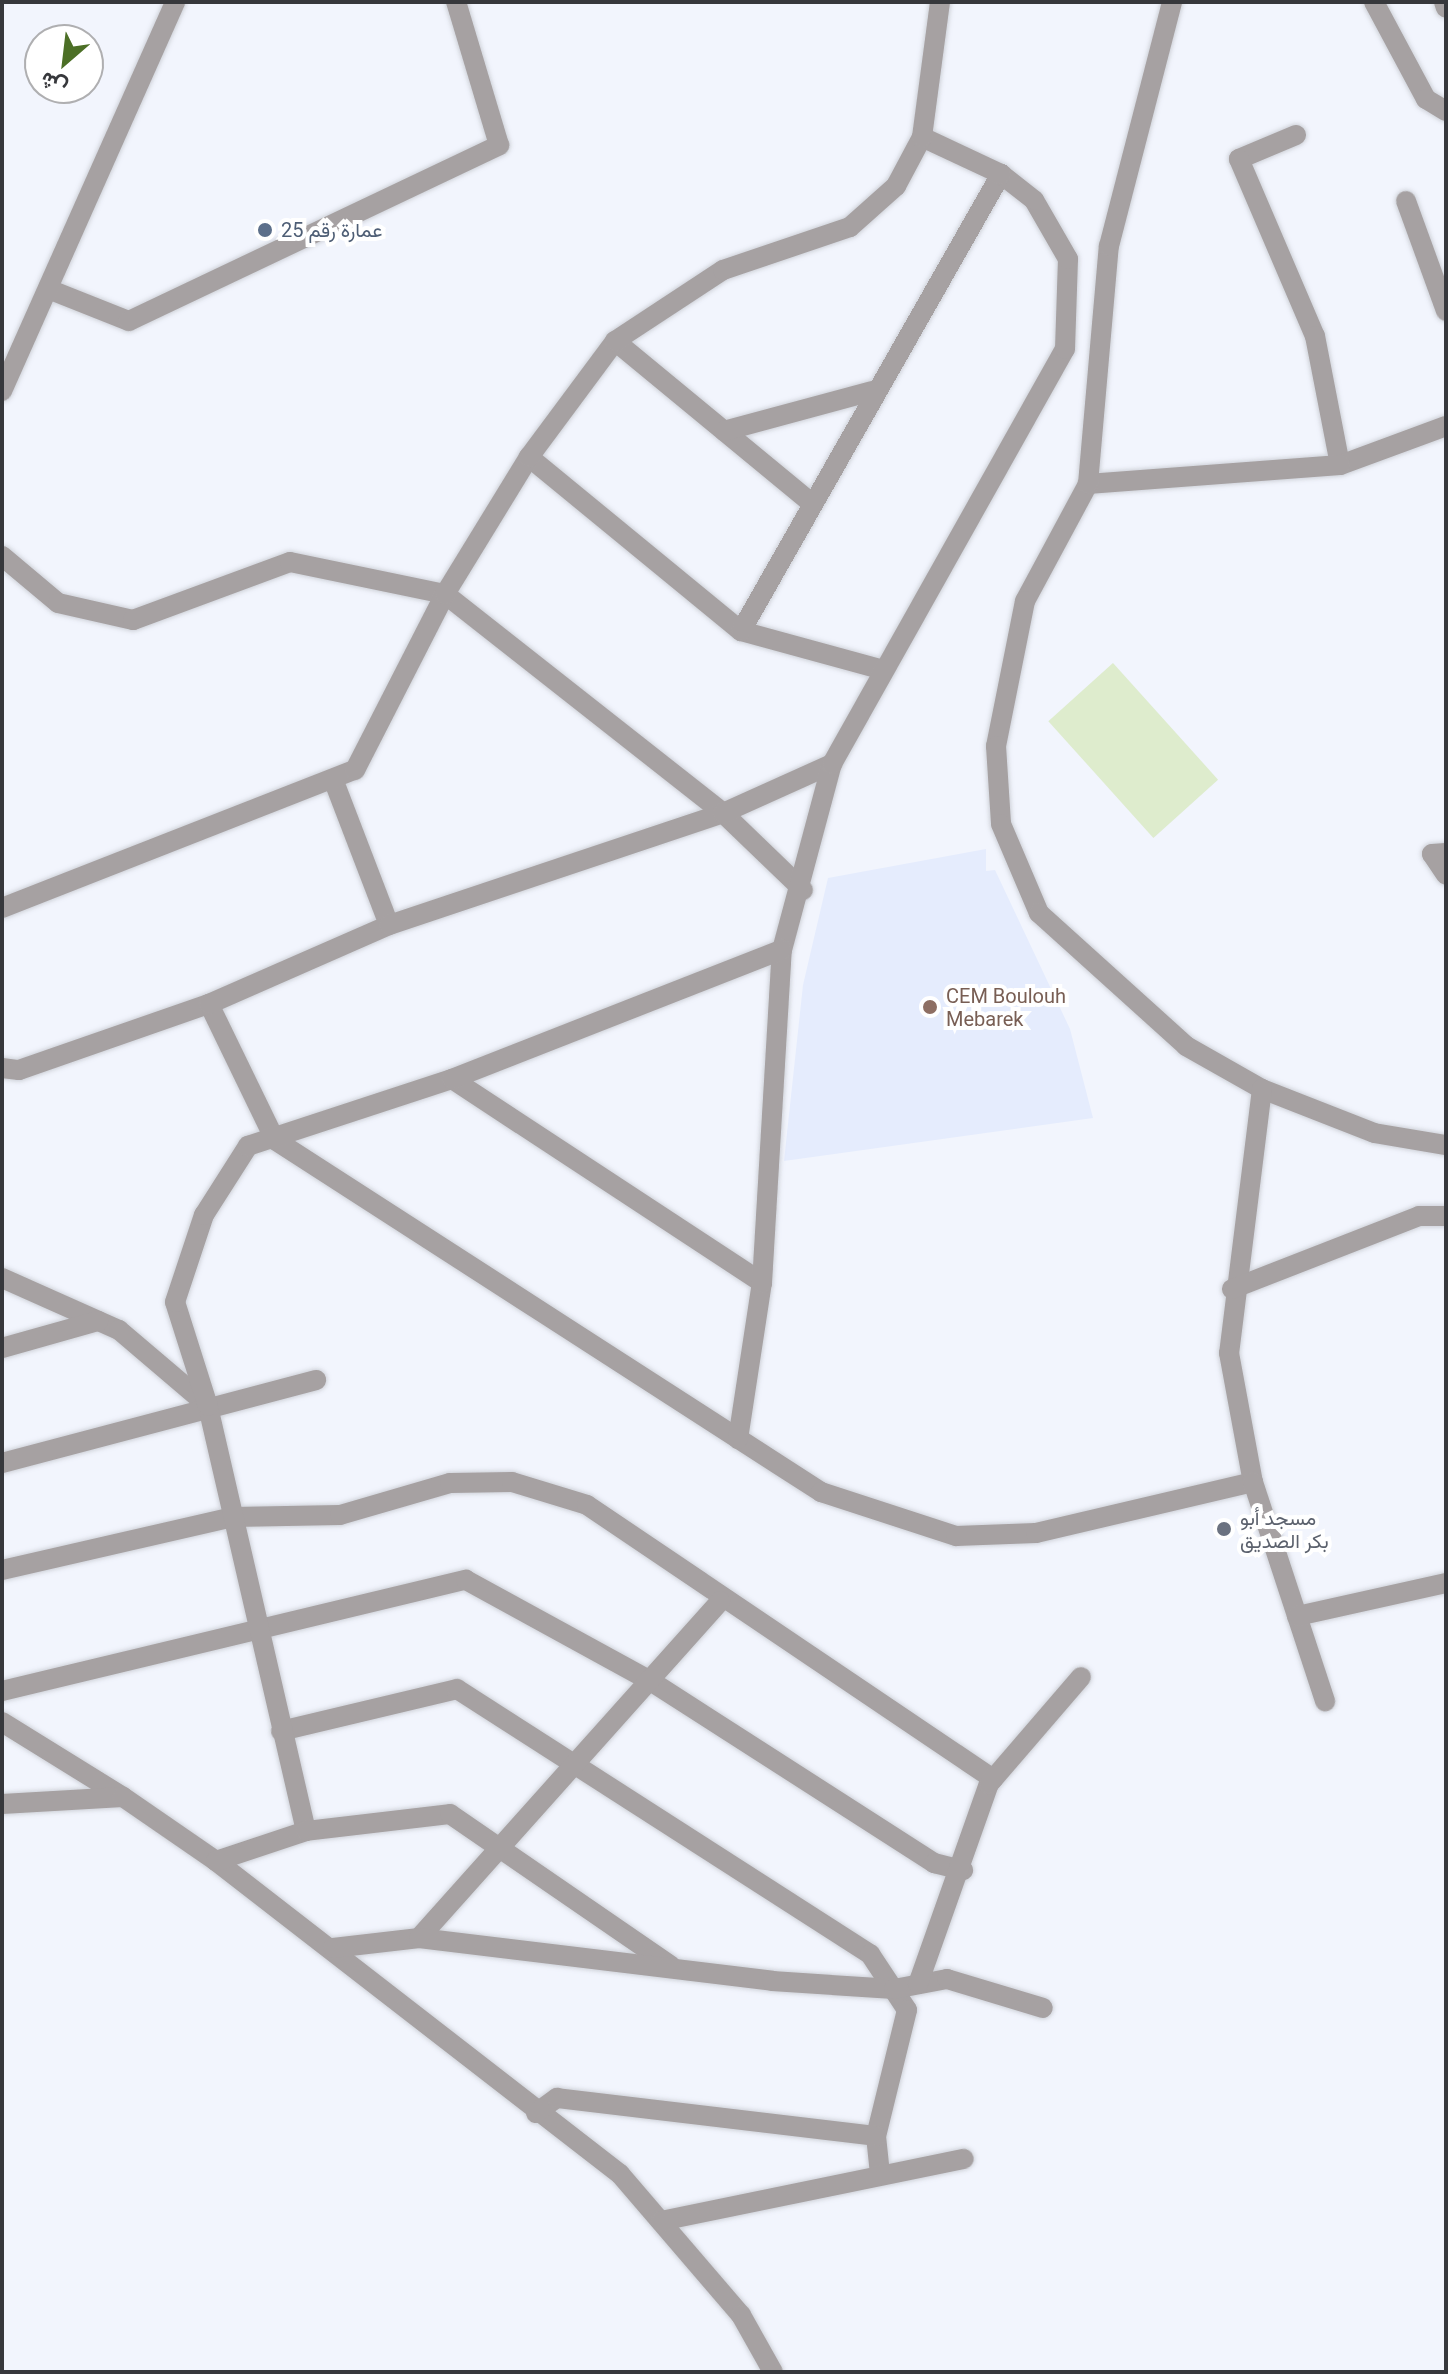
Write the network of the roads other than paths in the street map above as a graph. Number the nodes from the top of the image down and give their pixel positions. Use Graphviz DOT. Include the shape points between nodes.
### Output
graph roads {
  1 [pos="175,2"];
  2 [pos="456,2"];
  3 [pos="940,2"];
  4 [pos="1172,2"];
  5 [pos="1374,2"];
  6 [pos="1444,2"];
  7 [pos="1446,8"];
  8 [pos="1446,111"];
  9 [pos="1296,135"];
  10 [pos="922,137"];
  11 [pos="1001,174"];
  12 [pos="1406,201"];
  13 [pos="48,289"];
  14 [pos="1446,311"];
  15 [pos="615,341"];
  16 [pos="2,391"];
  17 [pos="872,391"];
  18 [pos="1446,426"];
  19 [pos="724,431"];
  20 [pos="529,457"];
  21 [pos="1340,465"];
  22 [pos="1088,484"];
  23 [pos="810,502"];
  24 [pos="2,556"];
  25 [pos="445,594"];
  26 [pos="741,631"];
  27 [pos="880,669"];
  28 [pos="832,764"];
  29 [pos="333,779"];
  30 [pos="723,813"];
  31 [pos="1446,853"];
  32 [pos="1446,875"];
  33 [pos="803,890"];
  34 [pos="2,908"];
  35 [pos="389,925"];
  36 [pos="782,950"];
  37 [pos="209,1004"];
  38 [pos="2,1068"];
  39 [pos="452,1079"];
  40 [pos="1262,1089"];
  41 [pos="275,1140"];
  42 [pos="1446,1145"];
  43 [pos="1446,1216"];
  44 [pos="2,1278"];
  45 [pos="762,1283"];
  46 [pos="1232,1289"];
  47 [pos="98,1321"];
  48 [pos="2,1348"];
  49 [pos="316,1380"];
  50 [pos="208,1406"];
  51 [pos="738,1439"];
  52 [pos="2,1463"];
  53 [pos="1253,1482"];
  54 [pos="233,1517"];
  55 [pos="2,1570"];
  56 [pos="1446,1583"];
  57 [pos="720,1601"];
  58 [pos="1297,1616"];
  59 [pos="259,1631"];
  60 [pos="1081,1677"];
  61 [pos="649,1680"];
  62 [pos="2,1691"];
  63 [pos="1325,1701"];
  64 [pos="2,1722"];
  65 [pos="281,1731"];
  66 [pos="574,1764"];
  67 [pos="993,1779"];
  68 [pos="123,1797"];
  69 [pos="2,1804"];
  70 [pos="306,1831"];
  71 [pos="499,1848"];
  72 [pos="216,1861"];
  73 [pos="963,1870"];
  74 [pos="419,1938"];
  75 [pos="333,1948"];
  76 [pos="675,1969"];
  77 [pos="918,1984"];
  78 [pos="894,1989"];
  79 [pos="1043,2008"];
  80 [pos="536,2113"];
  81 [pos="876,2136"];
  82 [pos="964,2159"];
  83 [pos="880,2174"];
  84 [pos="661,2221"];
  85 [pos="773,2372"];
  1 -- 13 [label="street"];
  2 -- 13 [label="street" via="499,145 129,321"];
  3 -- 10 [label="street"];
  4 -- 22 [label="street" via="1109,246"];
  5 -- 8 [label="street" via="1426,99"];
  6 -- 7 [label="street"];
  9 -- 21 [label="street" via="1239,159 1315,336"];
  10 -- 11 [label="street"];
  10 -- 15 [label="street" via="896,186 850,227 723,270"];
  11 -- 17 [label="street"];
  11 -- 27 [label="street" via="1034,200 1068,259 1065,349"];
  12 -- 14 [label="street"];
  13 -- 16 [label="street"];
  15 -- 19 [label="street"];
  15 -- 20 [label="street"];
  17 -- 19 [label="street"];
  17 -- 23 [label="street"];
  18 -- 21 [label="street"];
  19 -- 23 [label="street"];
  20 -- 25 [label="street"];
  20 -- 26 [label="street"];
  21 -- 22 [label="street"];
  22 -- 40 [label="street" via="1025,601 996,746 1001,824 1039,913 1186,1046"];
  23 -- 26 [label="street"];
  24 -- 25 [label="street" via="58,603 133,620 290,562"];
  25 -- 29 [label="street" via="355,770"];
  25 -- 30 [label="street"];
  26 -- 27 [label="street"];
  27 -- 28 [label="street"];
  28 -- 30 [label="street"];
  28 -- 33 [label="street"];
  29 -- 34 [label="street"];
  29 -- 35 [label="street"];
  30 -- 33 [label="street"];
  30 -- 35 [label="street"];
  31 -- 32 [label="street" via="1432,854"];
  33 -- 36 [label="street"];
  35 -- 37 [label="street"];
  36 -- 39 [label="street"];
  36 -- 45 [label="street"];
  37 -- 38 [label="street" via="19,1070"];
  37 -- 41 [label="street"];
  39 -- 41 [label="street"];
  39 -- 45 [label="street"];
  40 -- 42 [label="street" via="1374,1133"];
  40 -- 46 [label="street"];
  41 -- 50 [label="street" via="248,1146 204,1215 175,1302"];
  41 -- 51 [label="street"];
  43 -- 46 [label="street" via="1419,1216"];
  44 -- 47 [label="street"];
  45 -- 51 [label="street"];
  46 -- 53 [label="street" via="1229,1353"];
  47 -- 48 [label="street"];
  47 -- 50 [label="street"];
  49 -- 50 [label="street"];
  50 -- 52 [label="street"];
  50 -- 54 [label="street"];
  51 -- 53 [label="street" via="821,1492 956,1536 1036,1533"];
  53 -- 58 [label="street"];
  54 -- 55 [label="street"];
  54 -- 57 [label="street" via="340,1515 450,1483 512,1482 587,1505"];
  54 -- 59 [label="street"];
  56 -- 58 [label="street"];
  57 -- 61 [label="street"];
  57 -- 67 [label="street"];
  58 -- 63 [label="street"];
  59 -- 61 [label="street" via="466,1580"];
  59 -- 62 [label="street"];
  59 -- 65 [label="street"];
  60 -- 67 [label="street"];
  61 -- 66 [label="street"];
  61 -- 73 [label="street" via="934,1863"];
  64 -- 68 [label="street"];
  65 -- 66 [label="street" via="457,1689"];
  65 -- 70 [label="street"];
  66 -- 71 [label="street"];
  66 -- 78 [label="street" via="870,1954"];
  67 -- 73 [label="street"];
  68 -- 69 [label="street"];
  68 -- 72 [label="street"];
  70 -- 71 [label="street" via="450,1814"];
  70 -- 72 [label="street"];
  71 -- 74 [label="street"];
  71 -- 76 [label="street"];
  72 -- 75 [label="street"];
  73 -- 77 [label="street"];
  74 -- 75 [label="street"];
  74 -- 76 [label="street"];
  75 -- 80 [label="street"];
  76 -- 78 [label="street"];
  77 -- 78 [label="street"];
  77 -- 79 [label="street" via="947,1979"];
  78 -- 81 [label="street" via="907,2010"];
  80 -- 81 [label="street" via="557,2098"];
  80 -- 84 [label="street" via="620,2174"];
  81 -- 83 [label="street"];
  82 -- 83 [label="street"];
  83 -- 84 [label="street"];
  84 -- 85 [label="street" via="741,2315"];
}
